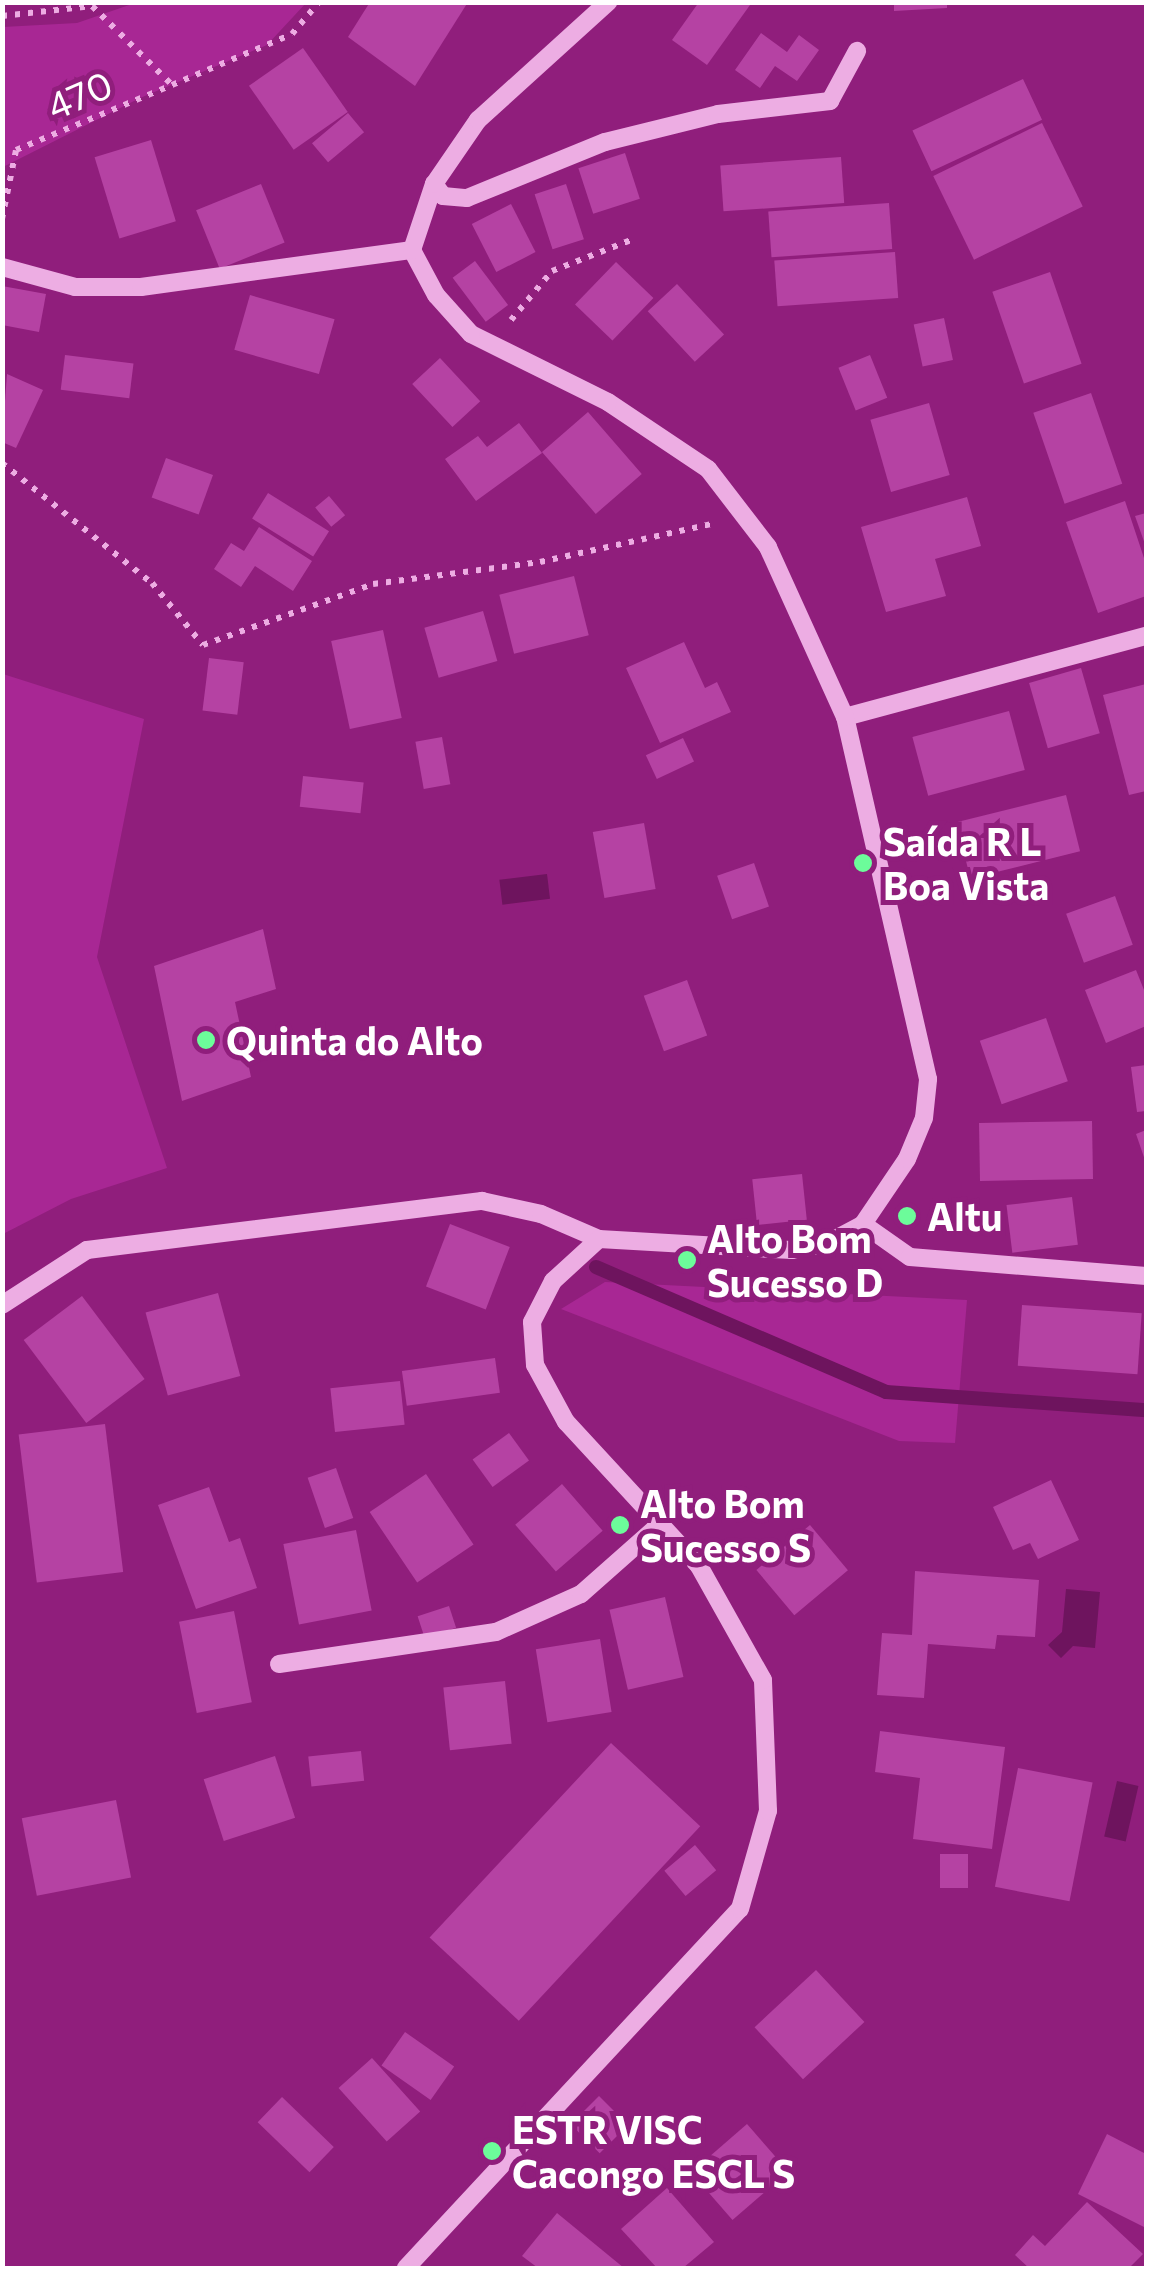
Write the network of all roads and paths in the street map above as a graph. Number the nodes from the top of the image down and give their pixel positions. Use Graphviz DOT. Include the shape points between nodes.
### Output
graph roads {
  1 [pos="319,2"];
  2 [pos="608,2"];
  3 [pos="2,16"];
  4 [pos="857,52"];
  5 [pos="172,84"];
  6 [pos="434,184"];
  7 [pos="2,219"];
  8 [pos="636,238"];
  9 [pos="412,250"];
  10 [pos="2,267"];
  11 [pos="491,344"];
  12 [pos="2,463"];
  13 [pos="748,520"];
  14 [pos="1146,636"];
  15 [pos="845,716"];
  16 [pos="863,1224"];
  17 [pos="599,1239"];
  18 [pos="1146,1276"];
  19 [pos="2,1305"];
  20 [pos="660,1524"];
  21 [pos="278,1664"];
  22 [pos="406,2268"];
  1 -- 5 [label="path" via="292,34"];
  2 -- 6 [label="street" via="478,120"];
  3 -- 5 [label="path" via="92,6"];
  4 -- 6 [label="street" via="830,101 718,114 604,142 468,198 442,196"];
  5 -- 7 [label="path, 470" via="16,150"];
  6 -- 9 [label="street"];
  8 -- 11 [label="path" via="552,272"];
  9 -- 10 [label="street" via="141,287 75,287"];
  9 -- 11 [label="street" via="436,295 471,334"];
  11 -- 13 [label="street" via="608,402 708,469"];
  12 -- 13 [label="path" via="152,584 203,645 373,584 540,562"];
  13 -- 15 [label="street" via="768,547"];
  14 -- 15 [label="street"];
  15 -- 16 [label="street" via="928,1079 924,1118 907,1159"];
  16 -- 17 [label="street" via="828,1243 792,1250"];
  16 -- 18 [label="street" via="910,1257"];
  17 -- 19 [label="street" via="541,1214 482,1201 202,1231 87,1250"];
  17 -- 20 [label="street" via="553,1281 532,1322 535,1366 566,1422"];
  20 -- 21 [label="street" via="581,1594 496,1632"];
  20 -- 22 [label="street" via="699,1566 763,1680 768,1811 740,1909"];
}
